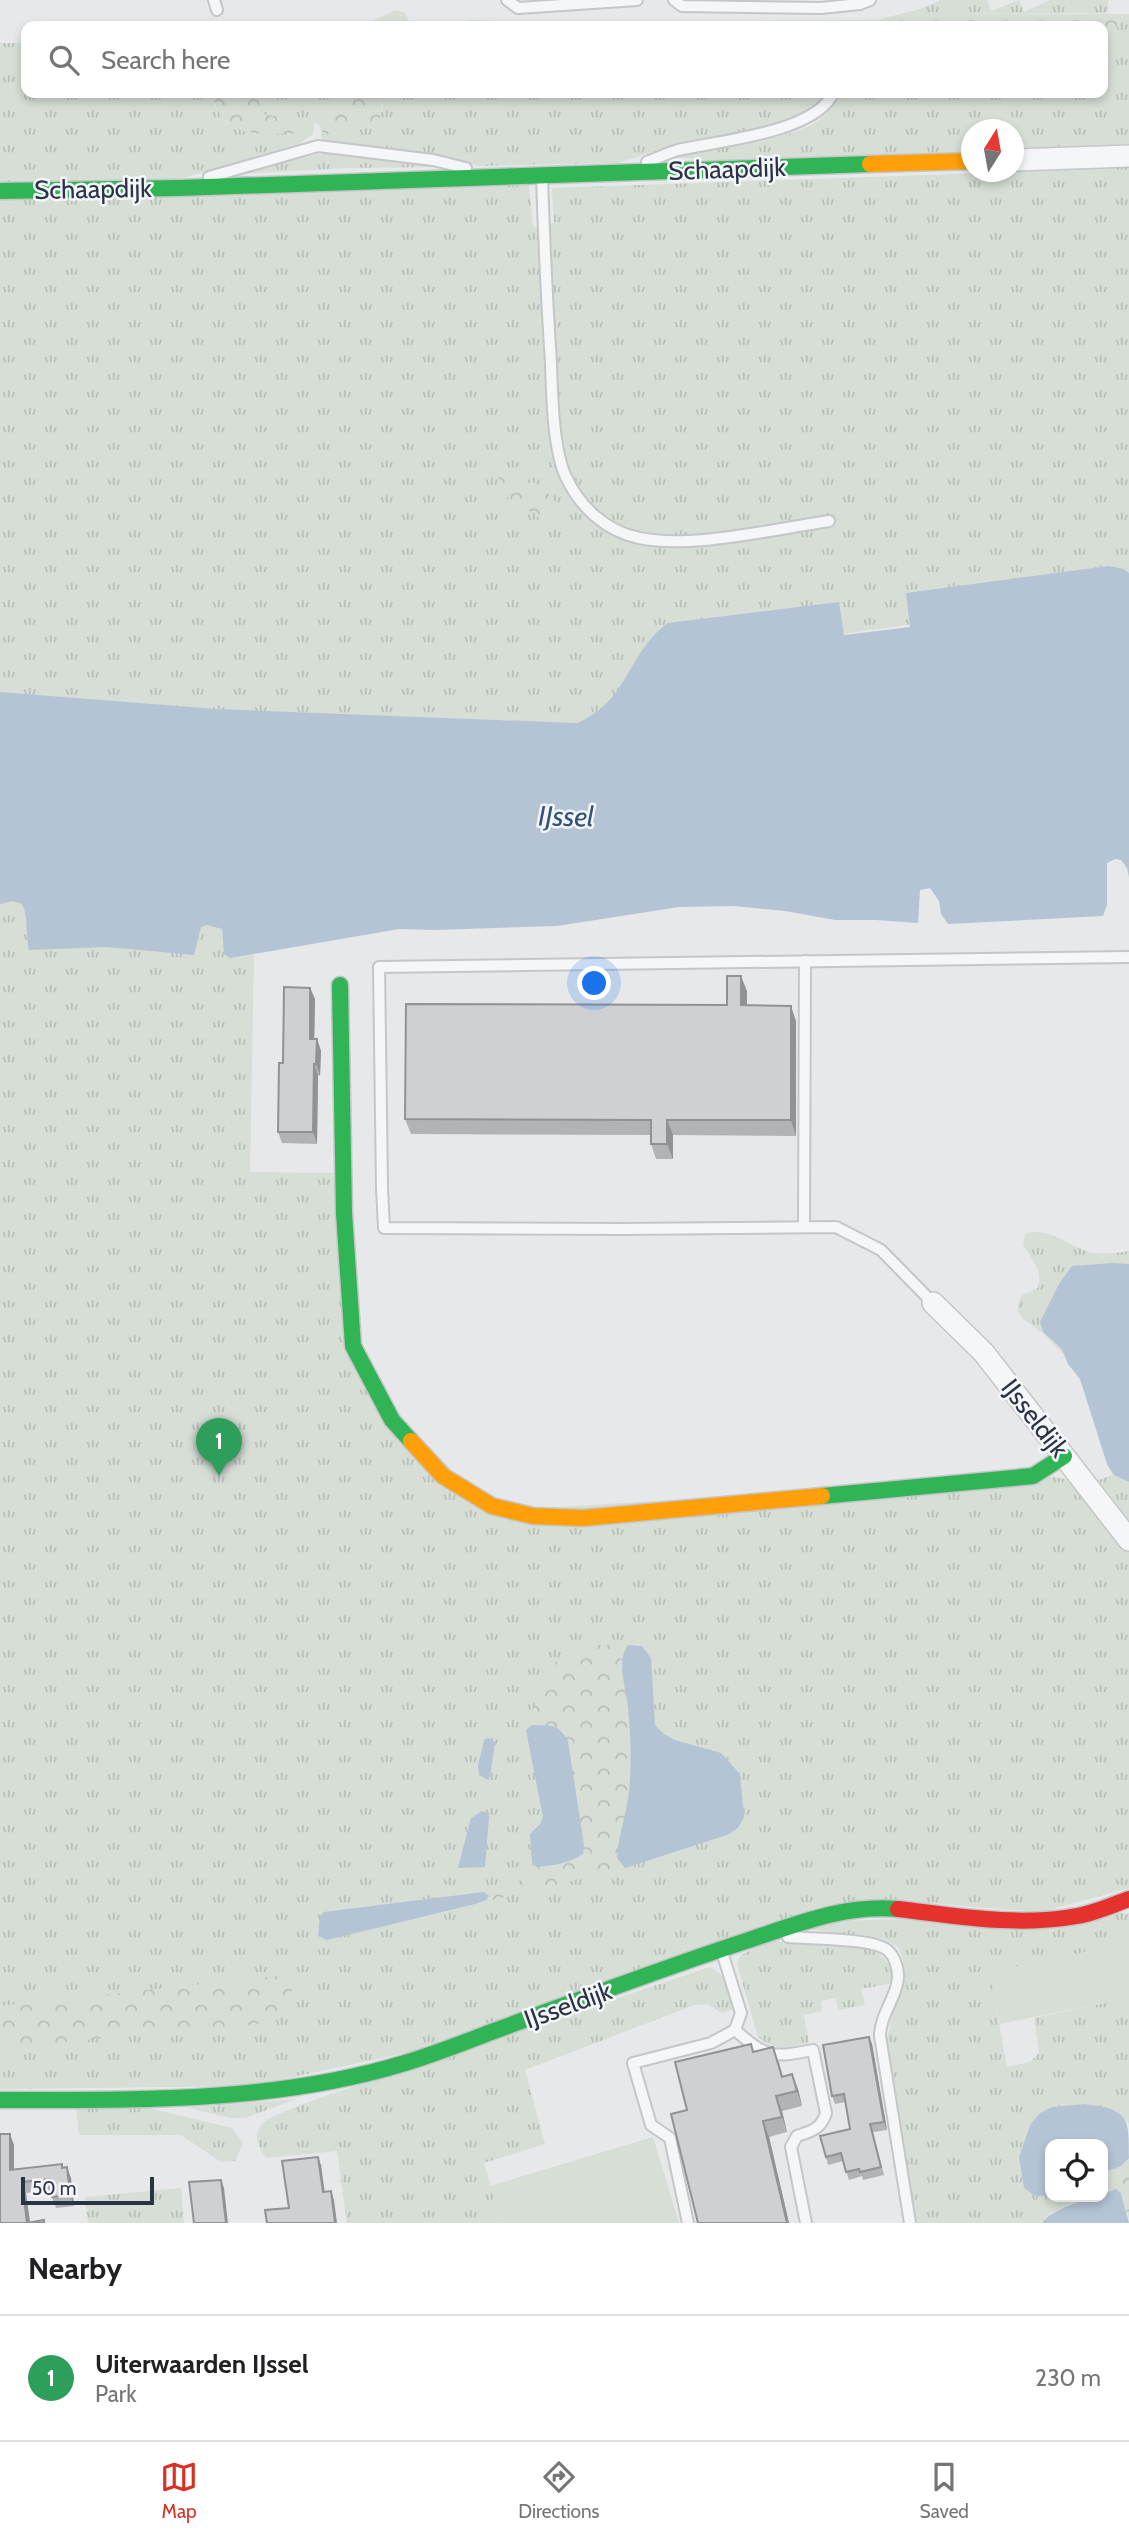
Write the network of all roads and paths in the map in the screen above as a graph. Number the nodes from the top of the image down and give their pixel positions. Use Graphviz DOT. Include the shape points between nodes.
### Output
graph roads {
  1 [pos="506,0"];
  2 [pos="637,0"];
  3 [pos="674,0"];
  4 [pos="870,0"];
  5 [pos="830,98"];
  6 [pos="1129,156"];
  7 [pos="1024,160"];
  8 [pos="961,161"];
  9 [pos="622,172"];
  10 [pos="542,174"];
  11 [pos="482,177"];
  12 [pos="187,187"];
  13 [pos="0,191"];
  14 [pos="829,521"];
  15 [pos="1129,957"];
  16 [pos="805,961"];
  17 [pos="340,985"];
  18 [pos="804,1226"];
  19 [pos="933,1303"];
  20 [pos="1065,1456"];
  21 [pos="1129,1540"];
  22 [pos="1127,1901"];
  23 [pos="763,1935"];
  24 [pos="721,1949"];
  25 [pos="735,2030"];
  26 [pos="0,2101"];
  27 [pos="688,2223"];
  28 [pos="806,2223"];
  29 [pos="910,2223"];
  1 -- 2 [label="lane" via="518,8"];
  3 -- 4 [label="lane" via="682,6 821,8"];
  5 -- 9 [label="lane" via="804,120 780,129 674,151"];
  6 -- 7 [label="street"];
  8 -- 9 [label="street, Schaapdijk"];
  9 -- 10 [label="street, Schaapdijk"];
  10 -- 11 [label="street, Schaapdijk"];
  10 -- 14 [label="lane" via="553,401 564,472 576,494 615,531 665,542"];
  11 -- 12 [label="street, Schaapdijk"];
  11 -- 12 [label="lane, Schaapdijk" via="464,167 433,160 318,146 219,173"];
  12 -- 13 [label="street, Schaapdijk"];
  15 -- 16 [label="lane"];
  16 -- 18 [label="lane"];
  16 -- 18 [label="lane" via="379,967 384,1228"];
  17 -- 20 [label="street" via="345,1226 353,1346 392,1420 443,1476 492,1506 533,1516 583,1518 1033,1476"];
  18 -- 19 [label="lane" via="836,1227 881,1250"];
  19 -- 20 [label="street, IJsseldijk" via="984,1353"];
  20 -- 21 [label="street, IJsseldijk"];
  22 -- 23 [label="street, IJsseldijk" via="1079,1916 1032,1921 865,1908 836,1912"];
  23 -- 24 [label="street, IJsseldijk"];
  23 -- 29 [label="lane" via="861,1942 887,1950 894,1958 897,1983 880,2036"];
  24 -- 25 [label="lane" via="741,2012"];
  24 -- 26 [label="street, IJsseldijk" via="406,2063 355,2076 226,2095"];
  25 -- 27 [label="lane" via="710,2043 633,2063 651,2125 670,2138"];
  25 -- 28 [label="lane" via="770,2054 813,2050 826,2113 816,2130 797,2136 791,2147"];
}
